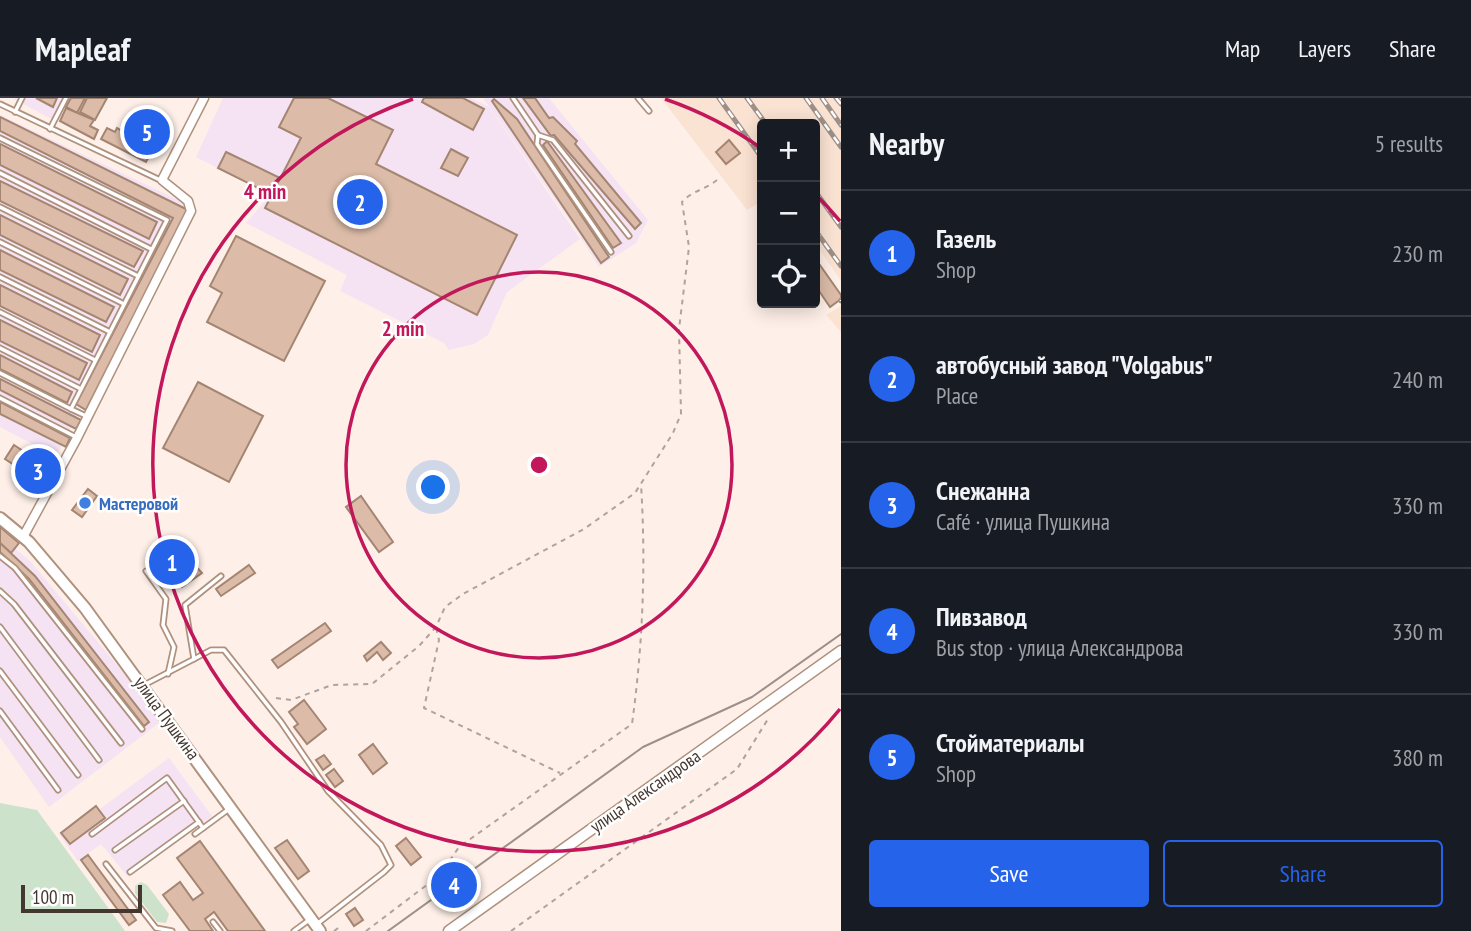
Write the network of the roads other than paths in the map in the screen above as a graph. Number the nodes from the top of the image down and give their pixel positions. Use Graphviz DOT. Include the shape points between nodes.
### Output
graph roads {
  1 [pos="22,98"];
  2 [pos="65,98"];
  3 [pos="204,98"];
  4 [pos="513,98"];
  5 [pos="638,98"];
  6 [pos="0,104"];
  7 [pos="649,111"];
  8 [pos="15,112"];
  9 [pos="50,129"];
  10 [pos="538,135"];
  11 [pos="0,138"];
  12 [pos="0,173"];
  13 [pos="162,180"];
  14 [pos="0,207"];
  15 [pos="629,236"];
  16 [pos="0,242"];
  17 [pos="152,249"];
  18 [pos="611,251"];
  19 [pos="138,276"];
  20 [pos="0,277"];
  21 [pos="124,304"];
  22 [pos="0,312"];
  23 [pos="110,332"];
  24 [pos="0,348"];
  25 [pos="96,360"];
  26 [pos="0,373"];
  27 [pos="81,389"];
  28 [pos="0,398"];
  29 [pos="71,409"];
  30 [pos="88,417"];
  31 [pos="77,438"];
  32 [pos="0,518"];
  33 [pos="23,537"];
  34 [pos="0,556"];
  35 [pos="146,571"];
  36 [pos="221,576"];
  37 [pos="0,591"];
  38 [pos="0,627"];
  39 [pos="841,651"];
  40 [pos="194,659"];
  41 [pos="0,671"];
  42 [pos="168,674"];
  43 [pos="144,685"];
  44 [pos="0,711"];
  45 [pos="142,729"];
  46 [pos="121,743"];
  47 [pos="99,760"];
  48 [pos="78,775"];
  49 [pos="58,790"];
  50 [pos="184,801"];
  51 [pos="231,807"];
  52 [pos="199,822"];
  53 [pos="203,828"];
  54 [pos="92,834"];
  55 [pos="195,834"];
  56 [pos="116,850"];
  57 [pos="106,863"];
  58 [pos="130,872"];
  59 [pos="214,922"];
  60 [pos="316,925"];
  61 [pos="172,931"];
  62 [pos="220,931"];
  63 [pos="294,931"];
  64 [pos="449,931"];
  1 -- 8 [label="lane"];
  2 -- 9 [label="lane"];
  3 -- 13 [label="street"];
  4 -- 10 [label="lane"];
  5 -- 7 [label="lane"];
  6 -- 8 [label="lane"];
  8 -- 9 [label="lane"];
  9 -- 13 [label="lane"];
  10 -- 15 [label="lane" via="553,140"];
  10 -- 18 [label="lane" via="537,145"];
  11 -- 17 [label="lane" via="167,220"];
  12 -- 17 [label="lane"];
  13 -- 30 [label="street" via="188,201 191,211"];
  14 -- 19 [label="lane"];
  16 -- 21 [label="lane"];
  17 -- 19 [label="lane"];
  19 -- 21 [label="lane"];
  20 -- 23 [label="lane"];
  21 -- 23 [label="lane"];
  22 -- 25 [label="lane"];
  23 -- 25 [label="lane"];
  24 -- 27 [label="lane"];
  25 -- 27 [label="lane"];
  26 -- 29 [label="lane"];
  27 -- 29 [label="lane"];
  28 -- 31 [label="lane"];
  29 -- 30 [label="lane"];
  30 -- 31 [label="street"];
  31 -- 33 [label="street"];
  32 -- 33 [label="main road, улица Пушкина"];
  33 -- 43 [label="main road, улица Пушкина"];
  34 -- 45 [label="lane" via="15,568"];
  35 -- 42 [label="lane" via="166,599 163,625 174,647"];
  36 -- 40 [label="lane" via="185,605"];
  37 -- 46 [label="lane"];
  38 -- 47 [label="lane"];
  39 -- 64 [label="street, улица Александрова"];
  40 -- 42 [label="lane"];
  40 -- 60 [label="lane" via="211,650 224,650 328,791 382,845 389,858 391,865 384,872"];
  41 -- 48 [label="lane"];
  42 -- 43 [label="lane"];
  43 -- 51 [label="main road, улица Пушкина"];
  44 -- 49 [label="lane"];
  50 -- 52 [label="lane"];
  50 -- 54 [label="lane" via="167,778"];
  50 -- 56 [label="lane"];
  51 -- 53 [label="lane"];
  51 -- 60 [label="main road, улица Пушкина"];
  52 -- 53 [label="lane"];
  52 -- 58 [label="lane"];
  53 -- 55 [label="lane"];
  57 -- 61 [label="lane" via="156,928"];
  59 -- 62 [label="lane"];
  60 -- 63 [label="lane"];
}
